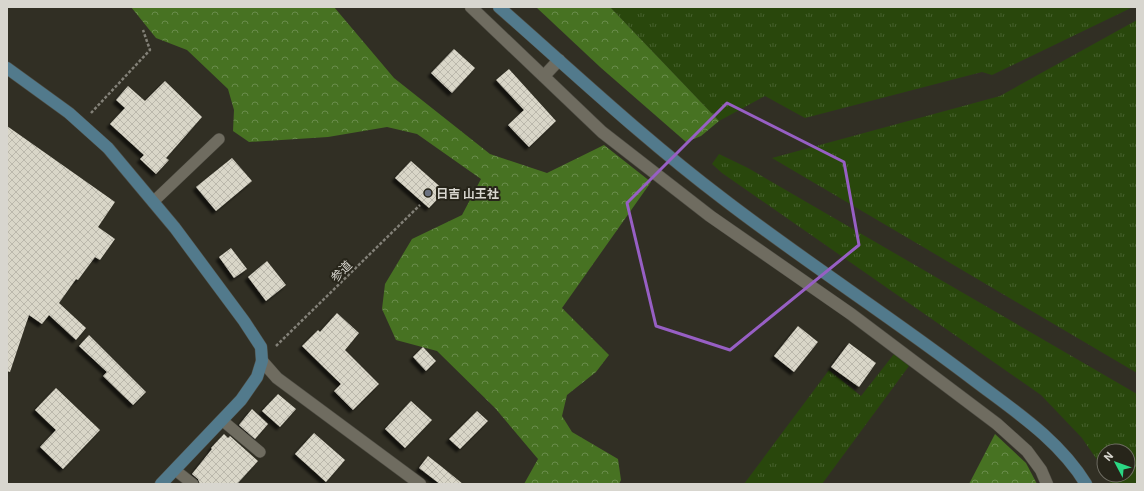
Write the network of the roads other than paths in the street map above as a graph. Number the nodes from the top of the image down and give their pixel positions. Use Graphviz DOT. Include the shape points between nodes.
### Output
graph roads {
  1 [pos="472,7"];
  2 [pos="499,7"];
  3 [pos="559,60"];
  4 [pos="7,68"];
  5 [pos="544,76"];
  6 [pos="220,139"];
  7 [pos="153,202"];
  8 [pos="262,361"];
  9 [pos="223,421"];
  10 [pos="260,452"];
  11 [pos="175,470"];
  12 [pos="161,484"];
  13 [pos="193,484"];
  14 [pos="420,484"];
  15 [pos="1047,484"];
  16 [pos="1086,484"];
  1 -- 5 [label="street"];
  2 -- 3 [label="street"];
  3 -- 5 [label="street"];
  3 -- 16 [label="street" via="621,116 722,198 949,361 1029,422 1074,464"];
  4 -- 7 [label="street" via="81,123 108,148"];
  5 -- 15 [label="street" via="602,132 710,216 851,314 997,424 1027,451 1041,470"];
  6 -- 7 [label="lane"];
  7 -- 8 [label="street" via="244,322 260,347"];
  8 -- 9 [label="street" via="257,377"];
  8 -- 14 [label="street" via="277,378"];
  9 -- 10 [label="lane"];
  9 -- 11 [label="street"];
  11 -- 12 [label="street"];
  11 -- 13 [label="lane"];
}
